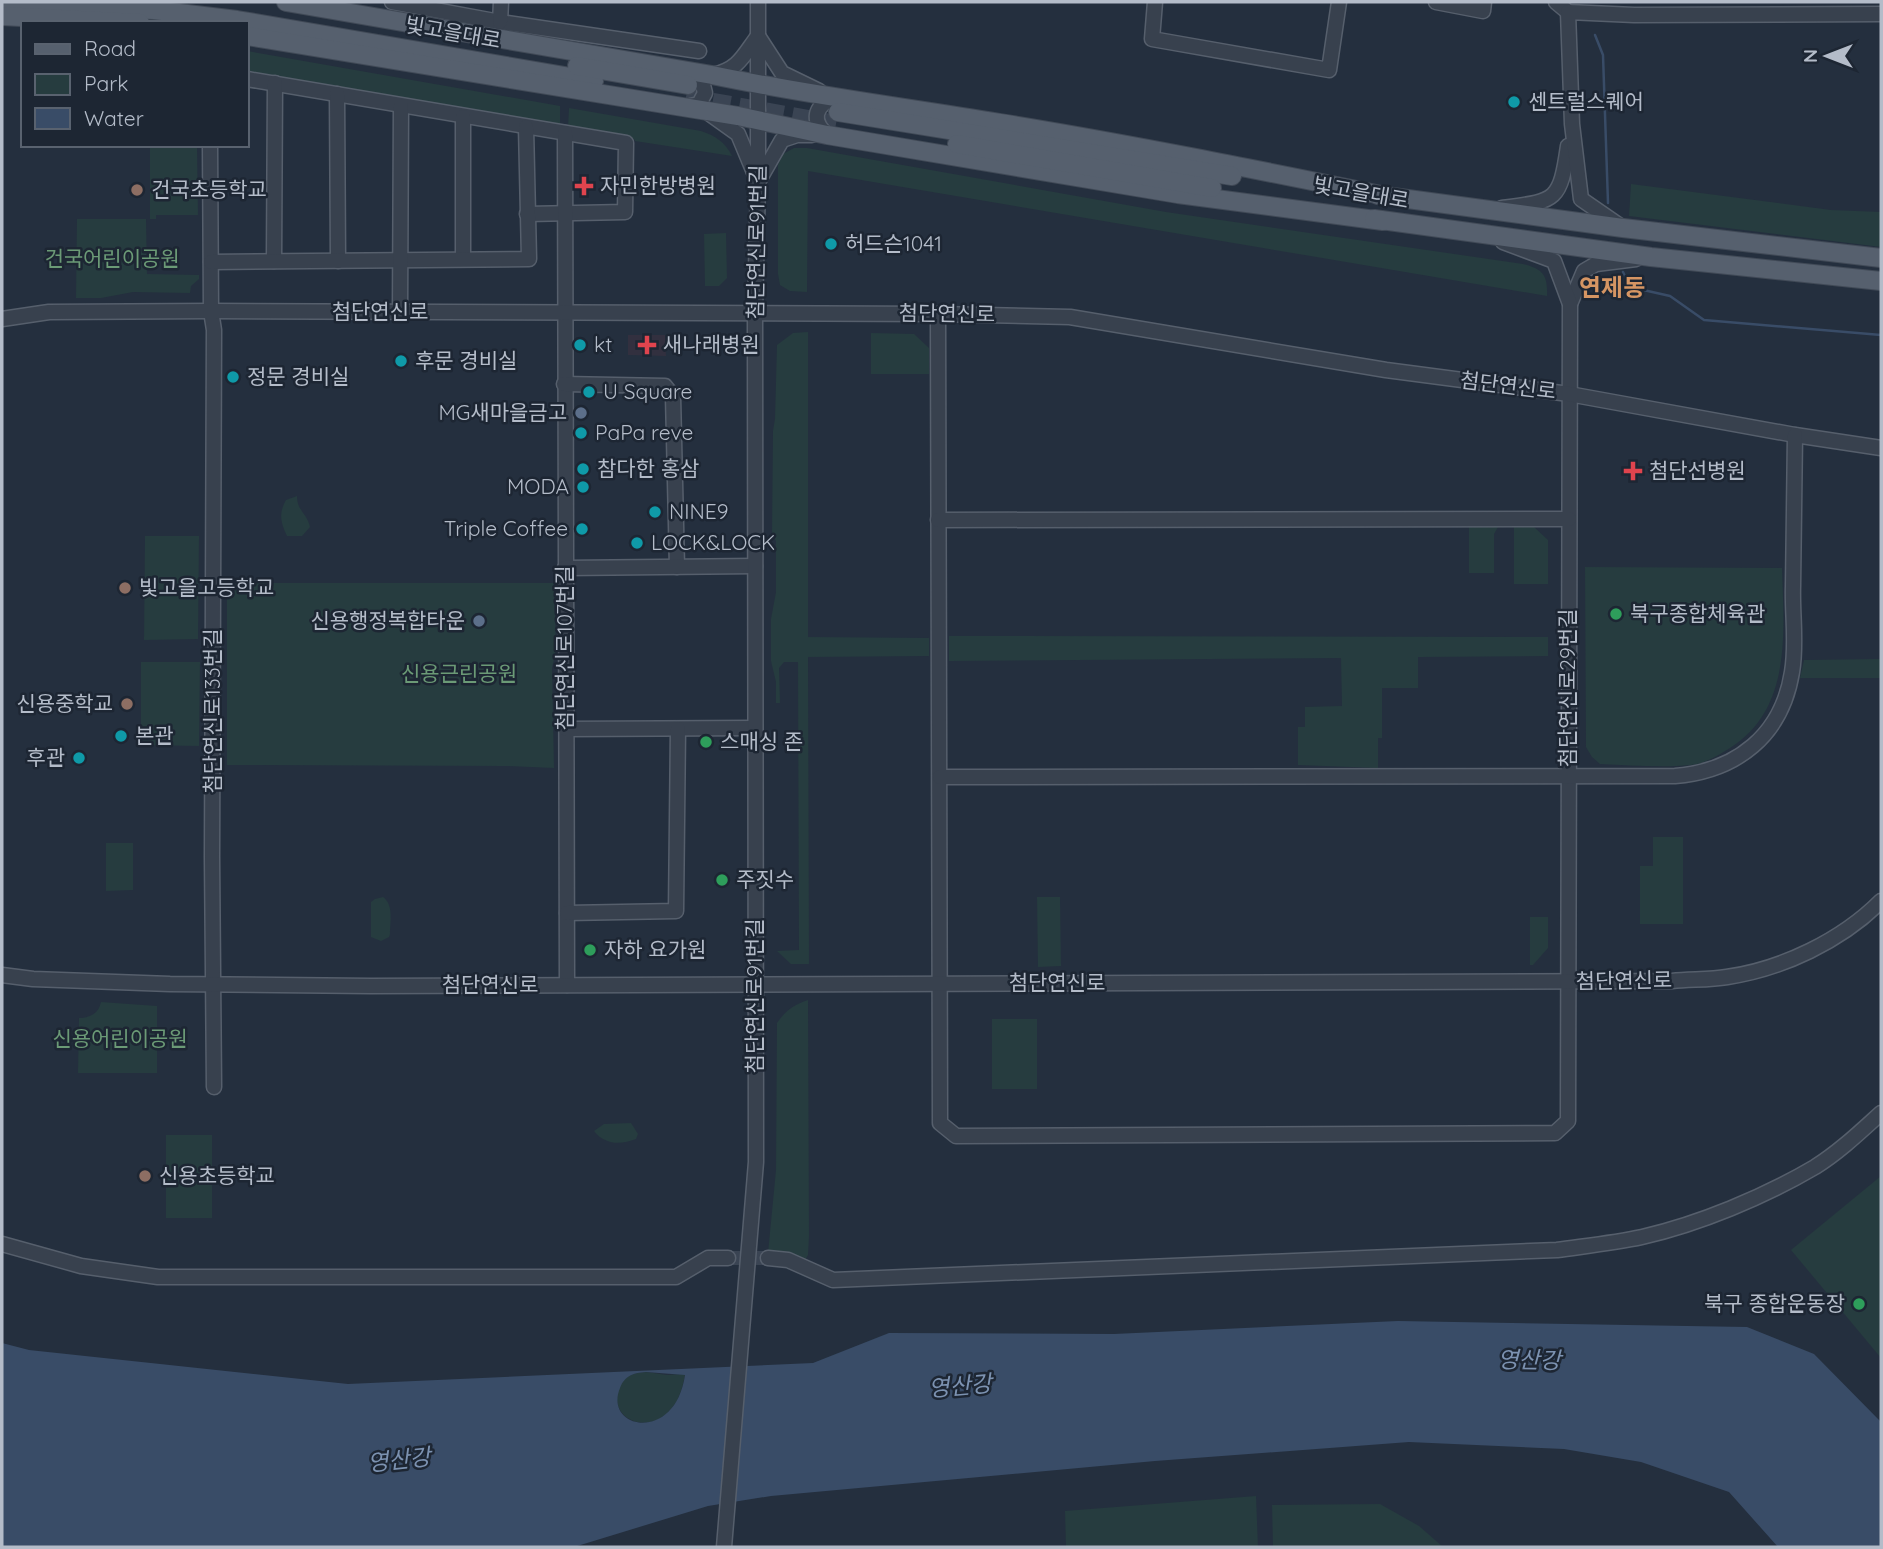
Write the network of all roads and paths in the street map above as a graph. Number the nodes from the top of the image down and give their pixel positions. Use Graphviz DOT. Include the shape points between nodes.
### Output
graph roads {
  1 [pos="182,2"];
  2 [pos="286,2"];
  3 [pos="392,2"];
  4 [pos="501,2"];
  5 [pos="758,2"];
  6 [pos="1155,2"];
  7 [pos="1339,2"];
  8 [pos="1436,2"];
  9 [pos="1484,2"];
  10 [pos="1556,2"];
  11 [pos="2,4"];
  12 [pos="1568,12"];
  13 [pos="1881,13"];
  14 [pos="2,16"];
  15 [pos="101,21"];
  16 [pos="243,21"];
  17 [pos="248,22"];
  18 [pos="500,22"];
  19 [pos="248,36"];
  20 [pos="758,36"];
  21 [pos="699,51"];
  22 [pos="712,75"];
  23 [pos="248,79"];
  24 [pos="275,83"];
  25 [pos="757,85"];
  26 [pos="686,90"];
  27 [pos="337,94"];
  28 [pos="401,106"];
  29 [pos="705,111"];
  30 [pos="463,117"];
  31 [pos="834,117"];
  32 [pos="758,120"];
  33 [pos="1572,124"];
  34 [pos="527,127"];
  35 [pos="565,133"];
  36 [pos="210,147"];
  37 [pos="758,182"];
  38 [pos="1485,210"];
  39 [pos="566,213"];
  40 [pos="527,214"];
  41 [pos="1623,228"];
  42 [pos="1483,235"];
  43 [pos="1651,257"];
  44 [pos="1881,258"];
  45 [pos="463,259"];
  46 [pos="401,260"];
  47 [pos="274,261"];
  48 [pos="338,261"];
  49 [pos="211,262"];
  50 [pos="1881,281"];
  51 [pos="1570,304"];
  52 [pos="211,311"];
  53 [pos="400,313"];
  54 [pos="565,313"];
  55 [pos="755,313"];
  56 [pos="938,314"];
  57 [pos="2,319"];
  58 [pos="564,384"];
  59 [pos="1569,394"];
  60 [pos="1795,435"];
  61 [pos="1881,448"];
  62 [pos="1569,519"];
  63 [pos="938,520"];
  64 [pos="755,566"];
  65 [pos="677,567"];
  66 [pos="565,568"];
  67 [pos="755,728"];
  68 [pos="566,729"];
  69 [pos="678,729"];
  70 [pos="1568,776"];
  71 [pos="940,777"];
  72 [pos="1881,901"];
  73 [pos="567,913"];
  74 [pos="2,975"];
  75 [pos="1567,982"];
  76 [pos="940,983"];
  77 [pos="213,985"];
  78 [pos="567,985"];
  79 [pos="755,985"];
  80 [pos="214,1087"];
  81 [pos="1881,1113"];
  82 [pos="2,1244"];
  83 [pos="728,1258"];
  84 [pos="768,1258"];
  85 [pos="724,1547"];
  1 -- 26 [label="main road, 빛고을대로" via="312,19"];
  2 -- 26 [label="main road"];
  3 -- 18 [label="street"];
  4 -- 18 [label="street"];
  5 -- 20 [label="street, 첨단연신로91번길"];
  6 -- 7 [label="street" via="1152,39 1329,70"];
  8 -- 9 [label="street" via="1483,11"];
  10 -- 12 [label="street"];
  11 -- 16 [label="main road, 빛고을대로" via="142,10"];
  12 -- 13 [label="street"];
  12 -- 33 [label="street"];
  14 -- 15 [label="main road"];
  17 -- 26 [label="main road, 빛고을대로"];
  18 -- 21 [label="street"];
  19 -- 26 [label="main road"];
  20 -- 22 [label="street" via="737,65"];
  20 -- 25 [label="street, 첨단연신로91번길"];
  20 -- 31 [label="street" via="782,73"];
  22 -- 25 [label="main road"];
  22 -- 26 [label="main road"];
  23 -- 24 [label="street"];
  24 -- 27 [label="street"];
  24 -- 47 [label="street"];
  25 -- 31 [label="main road"];
  25 -- 32 [label="street, 첨단연신로91번길"];
  26 -- 29 [label="main road"];
  27 -- 28 [label="street"];
  27 -- 48 [label="street"];
  28 -- 30 [label="street"];
  28 -- 46 [label="street"];
  29 -- 32 [label="main road"];
  29 -- 37 [label="street" via="737,134"];
  30 -- 34 [label="street"];
  30 -- 45 [label="street"];
  31 -- 32 [label="main road"];
  31 -- 37 [label="street" via="782,141"];
  31 -- 38 [label="main road, 빛고을대로" via="1000,123 1387,196"];
  31 -- 42 [label="main road, 빛고을대로" via="1383,221"];
  32 -- 37 [label="street, 첨단연신로91번길"];
  33 -- 38 [label="street" via="1558,190 1545,202"];
  33 -- 41 [label="street" via="1581,199"];
  34 -- 35 [label="street"];
  34 -- 40 [label="street"];
  35 -- 39 [label="street, 첨단연신로107번길"];
  35 -- 39 [label="street" via="626,144 625,212"];
  36 -- 49 [label="street, 첨단연신로133번길"];
  37 -- 55 [label="street, 첨단연신로91번길"];
  38 -- 41 [label="main road, 빛고을대로"];
  39 -- 40 [label="street"];
  39 -- 54 [label="street, 첨단연신로107번길"];
  40 -- 45 [label="street" via="529,259"];
  41 -- 44 [label="main road, 빛고을대로"];
  42 -- 43 [label="main road, 빛고을대로"];
  42 -- 51 [label="street" via="1554,261"];
  43 -- 50 [label="main road, 빛고을대로"];
  43 -- 51 [label="street" via="1596,264 1584,271"];
  45 -- 46 [label="street"];
  46 -- 48 [label="street"];
  46 -- 53 [label="street"];
  47 -- 48 [label="street"];
  47 -- 49 [label="street"];
  49 -- 52 [label="street, 첨단연신로133번길"];
  51 -- 59 [label="street, 첨단연신로29번길"];
  52 -- 53 [label="street, 첨단연신로"];
  52 -- 57 [label="street, 첨단연신로" via="49,312"];
  52 -- 77 [label="street, 첨단연신로133번길"];
  53 -- 54 [label="street, 첨단연신로"];
  54 -- 55 [label="street, 첨단연신로"];
  54 -- 58 [label="street, 첨단연신로107번길"];
  55 -- 56 [label="street, 첨단연신로"];
  55 -- 64 [label="street, 첨단연신로91번길"];
  56 -- 59 [label="street, 첨단연신로" via="1070,317 1386,370"];
  56 -- 63 [label="street, 첨단연신로29번길"];
  58 -- 65 [label="street" via="665,386 673,396"];
  58 -- 66 [label="street, 첨단연신로107번길"];
  59 -- 60 [label="street, 첨단연신로"];
  59 -- 62 [label="street, 첨단연신로29번길"];
  60 -- 61 [label="street, 첨단연신로"];
  60 -- 70 [label="street" via="1793,670 1770,727 1728,764 1694,775"];
  62 -- 63 [label="street"];
  62 -- 70 [label="street, 첨단연신로29번길"];
  63 -- 71 [label="street, 첨단연신로29번길"];
  64 -- 65 [label="street"];
  64 -- 67 [label="street, 첨단연신로91번길"];
  65 -- 66 [label="street"];
  66 -- 68 [label="street, 첨단연신로107번길"];
  67 -- 69 [label="street"];
  67 -- 79 [label="street, 첨단연신로91번길"];
  68 -- 69 [label="street"];
  68 -- 73 [label="street, 첨단연신로107번길"];
  69 -- 73 [label="street" via="676,911"];
  70 -- 71 [label="street"];
  70 -- 75 [label="street, 첨단연신로29번길"];
  71 -- 76 [label="street, 첨단연신로29번길"];
  72 -- 75 [label="street, 첨단연신로" via="1835,936 1759,970 1672,981"];
  73 -- 78 [label="street, 첨단연신로107번길"];
  74 -- 77 [label="street, 첨단연신로"];
  75 -- 76 [label="street, 첨단연신로"];
  75 -- 76 [label="street, 첨단연신로29번길" via="1568,1121 1555,1133 956,1136 940,1122"];
  76 -- 79 [label="street, 첨단연신로"];
  77 -- 78 [label="street, 첨단연신로"];
  77 -- 80 [label="street"];
  78 -- 79 [label="street, 첨단연신로"];
  79 -- 85 [label="street, 첨단연신로91번길" via="755,1162"];
  81 -- 84 [label="street" via="1814,1167 1725,1210 1643,1237 1557,1250 833,1280 788,1260"];
  82 -- 83 [label="street" via="81,1266 171,1277 676,1277 708,1258"];
}
